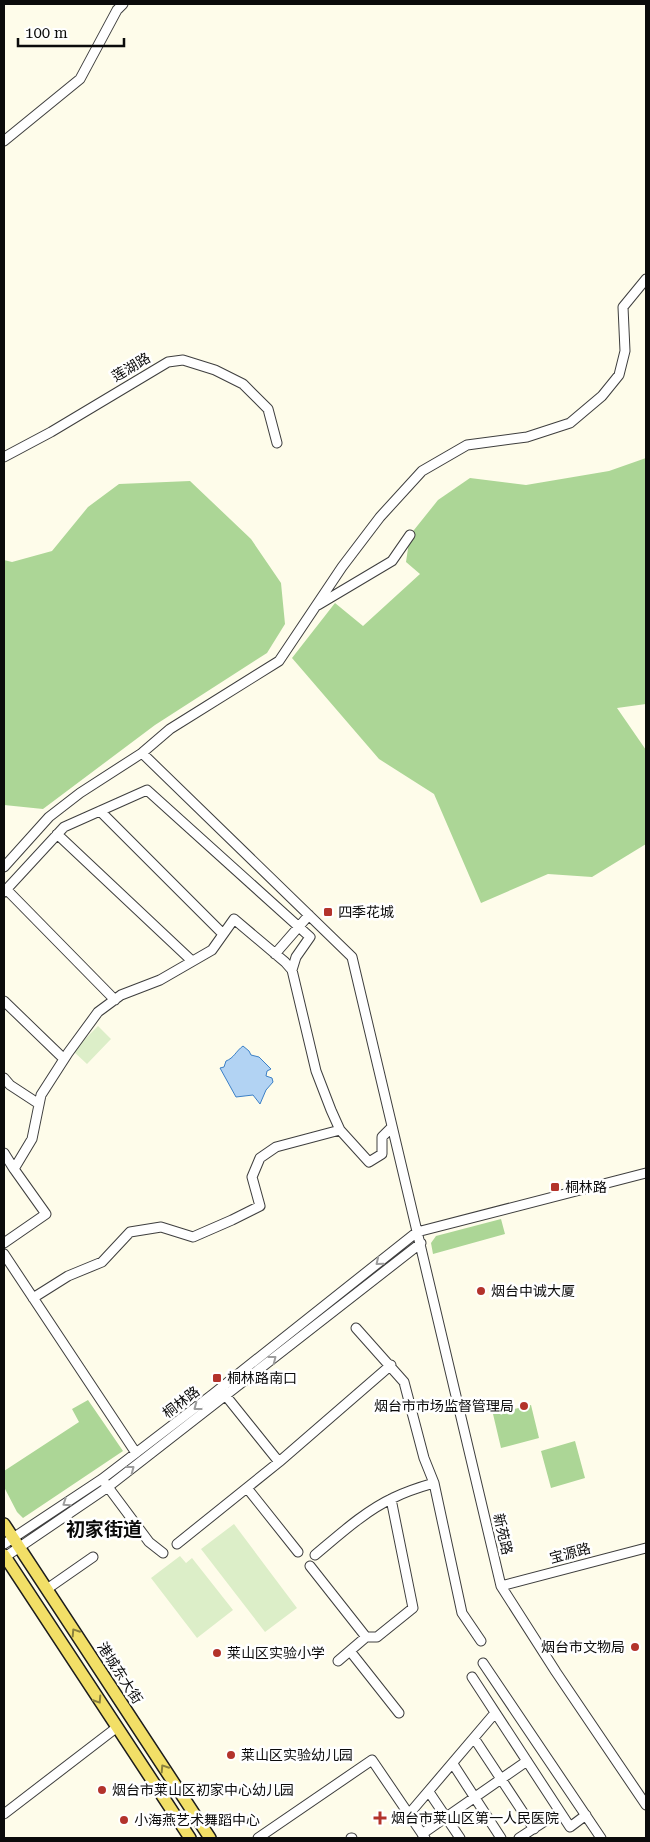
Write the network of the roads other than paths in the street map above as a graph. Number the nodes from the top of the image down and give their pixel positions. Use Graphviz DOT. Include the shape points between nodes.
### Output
graph roads {
  1 [pos="123,4"];
  2 [pos="4,141"];
  3 [pos="646,279"];
  4 [pos="278,444"];
  5 [pos="4,457"];
  6 [pos="410,535"];
  7 [pos="315,606"];
  8 [pos="142,753"];
  9 [pos="100,810"];
  10 [pos="57,834"];
  11 [pos="4,867"];
  12 [pos="5,890"];
  13 [pos="309,915"];
  14 [pos="299,927"];
  15 [pos="223,934"];
  16 [pos="275,954"];
  17 [pos="192,961"];
  18 [pos="292,970"];
  19 [pos="4,1000"];
  20 [pos="115,1000"];
  21 [pos="64,1059"];
  22 [pos="4,1078"];
  23 [pos="39,1104"];
  24 [pos="392,1127"];
  25 [pos="340,1130"];
  26 [pos="4,1153"];
  27 [pos="14,1169"];
  28 [pos="646,1172"];
  29 [pos="417,1232"];
  30 [pos="4,1243"];
  31 [pos="421,1243"];
  32 [pos="4,1254"];
  33 [pos="33,1298"];
  34 [pos="356,1328"];
  35 [pos="391,1365"];
  36 [pos="226,1396"];
  37 [pos="136,1453"];
  38 [pos="279,1462"];
  39 [pos="102,1479"];
  40 [pos="434,1484"];
  41 [pos="108,1487"];
  42 [pos="247,1488"];
  43 [pos="391,1499"];
  44 [pos="4,1524"];
  45 [pos="12,1543"];
  46 [pos="177,1544"];
  47 [pos="646,1548"];
  48 [pos="298,1552"];
  49 [pos="163,1553"];
  50 [pos="315,1555"];
  51 [pos="4,1556"];
  52 [pos="93,1556"];
  53 [pos="310,1566"];
  54 [pos="501,1586"];
  55 [pos="47,1589"];
  56 [pos="366,1637"];
  57 [pos="481,1641"];
  58 [pos="350,1651"];
  59 [pos="338,1661"];
  60 [pos="483,1664"];
  61 [pos="472,1677"];
  62 [pos="399,1713"];
  63 [pos="495,1713"];
  64 [pos="116,1728"];
  65 [pos="474,1738"];
  66 [pos="527,1761"];
  67 [pos="453,1764"];
  68 [pos="502,1778"];
  69 [pos="429,1792"];
  70 [pos="475,1798"];
  71 [pos="646,1806"];
  72 [pos="559,1812"];
  73 [pos="4,1814"];
  74 [pos="409,1814"];
  75 [pos="586,1815"];
  76 [pos="446,1817"];
  77 [pos="534,1829"];
  78 [pos="424,1836"];
  79 [pos="190,1838"];
  80 [pos="210,1838"];
  81 [pos="258,1838"];
  82 [pos="460,1838"];
  83 [pos="500,1838"];
  84 [pos="519,1838"];
  85 [pos="601,1838"];
  1 -- 2 [label="street" via="80,79"];
  3 -- 7 [label="street" via="623,307 625,351 619,375 602,396 570,423 527,437 467,445 422,471 380,517"];
  4 -- 5 [label="street, 莲湖路" via="268,409 243,384 215,370 183,360 168,362"];
  6 -- 7 [label="street" via="392,560"];
  7 -- 8 [label="street" via="279,661 170,729"];
  8 -- 11 [label="street" via="48,817"];
  8 -- 13 [label="street, 新苑路"];
  9 -- 10 [label="street" via="64,827"];
  9 -- 14 [label="street" via="147,790"];
  9 -- 15 [label="street"];
  10 -- 12 [label="street"];
  10 -- 17 [label="street"];
  12 -- 20 [label="street"];
  13 -- 14 [label="street"];
  13 -- 24 [label="street, 新苑路" via="352,957"];
  14 -- 16 [label="street"];
  14 -- 18 [label="street" via="310,937 296,957"];
  15 -- 16 [label="street" via="234,919"];
  15 -- 17 [label="street" via="212,950"];
  16 -- 18 [label="street"];
  17 -- 20 [label="street"];
  18 -- 25 [label="street" via="316,1072"];
  19 -- 21 [label="street"];
  20 -- 21 [label="street" via="98,1012"];
  21 -- 23 [label="street" via="41,1094"];
  22 -- 23 [label="street"];
  23 -- 27 [label="street" via="32,1139"];
  24 -- 25 [label="street" via="382,1137 382,1154 369,1162"];
  24 -- 29 [label="street, 新苑路"];
  25 -- 33 [label="street" via="276,1147 260,1158 252,1177 260,1206 193,1237 162,1227 130,1232 102,1262 68,1276"];
  26 -- 27 [label="street"];
  27 -- 30 [label="street" via="46,1214"];
  28 -- 29 [label="street, 桐林路"];
  29 -- 31 [label="street, 新苑路"];
  29 -- 37 [label="street, 桐林路, one-way"];
  36 -- 31 [label="street, 桐林路, one-way"];
  31 -- 54 [label="street, 新苑路"];
  32 -- 33 [label="street"];
  33 -- 37 [label="street"];
  34 -- 35 [label="street"];
  35 -- 38 [label="street"];
  35 -- 40 [label="street" via="404,1382"];
  36 -- 38 [label="street"];
  41 -- 36 [label="street, 桐林路, one-way"];
  37 -- 39 [label="street, 桐林路"];
  38 -- 42 [label="street"];
  39 -- 41 [label="street"];
  39 -- 45 [label="street, 桐林路, one-way"];
  40 -- 43 [label="street"];
  40 -- 57 [label="street" via="462,1613"];
  41 -- 45 [label="street, 桐林路"];
  41 -- 49 [label="street" via="149,1542"];
  42 -- 46 [label="street"];
  42 -- 48 [label="street"];
  43 -- 50 [label="street" via="354,1523"];
  43 -- 56 [label="street" via="413,1608 378,1637"];
  44 -- 45 [label="main road, 港城东大街"];
  45 -- 51 [label="street, 桐林路"];
  45 -- 55 [label="main road, 港城东大街"];
  47 -- 54 [label="street, 宝源路"];
  51 -- 64 [label="main road, one-way"];
  52 -- 55 [label="street"];
  53 -- 56 [label="street"];
  54 -- 71 [label="street, 新苑路"];
  80 -- 55 [label="main road, 港城东大街, one-way"];
  56 -- 58 [label="street"];
  58 -- 59 [label="street"];
  58 -- 62 [label="street"];
  60 -- 75 [label="street"];
  61 -- 63 [label="street"];
  63 -- 65 [label="street"];
  63 -- 66 [label="street"];
  64 -- 73 [label="street"];
  64 -- 79 [label="main road"];
  65 -- 67 [label="street"];
  65 -- 68 [label="street"];
  66 -- 68 [label="street"];
  66 -- 72 [label="street"];
  67 -- 69 [label="street"];
  67 -- 70 [label="street"];
  68 -- 70 [label="street"];
  68 -- 77 [label="street"];
  69 -- 74 [label="street"];
  69 -- 76 [label="street"];
  70 -- 76 [label="street"];
  70 -- 83 [label="street"];
  72 -- 75 [label="street" via="570,1827"];
  72 -- 77 [label="street"];
  74 -- 78 [label="street"];
  74 -- 81 [label="street" via="372,1760"];
  75 -- 85 [label="street"];
  76 -- 78 [label="street"];
  76 -- 82 [label="street"];
  77 -- 84 [label="street"];
}
